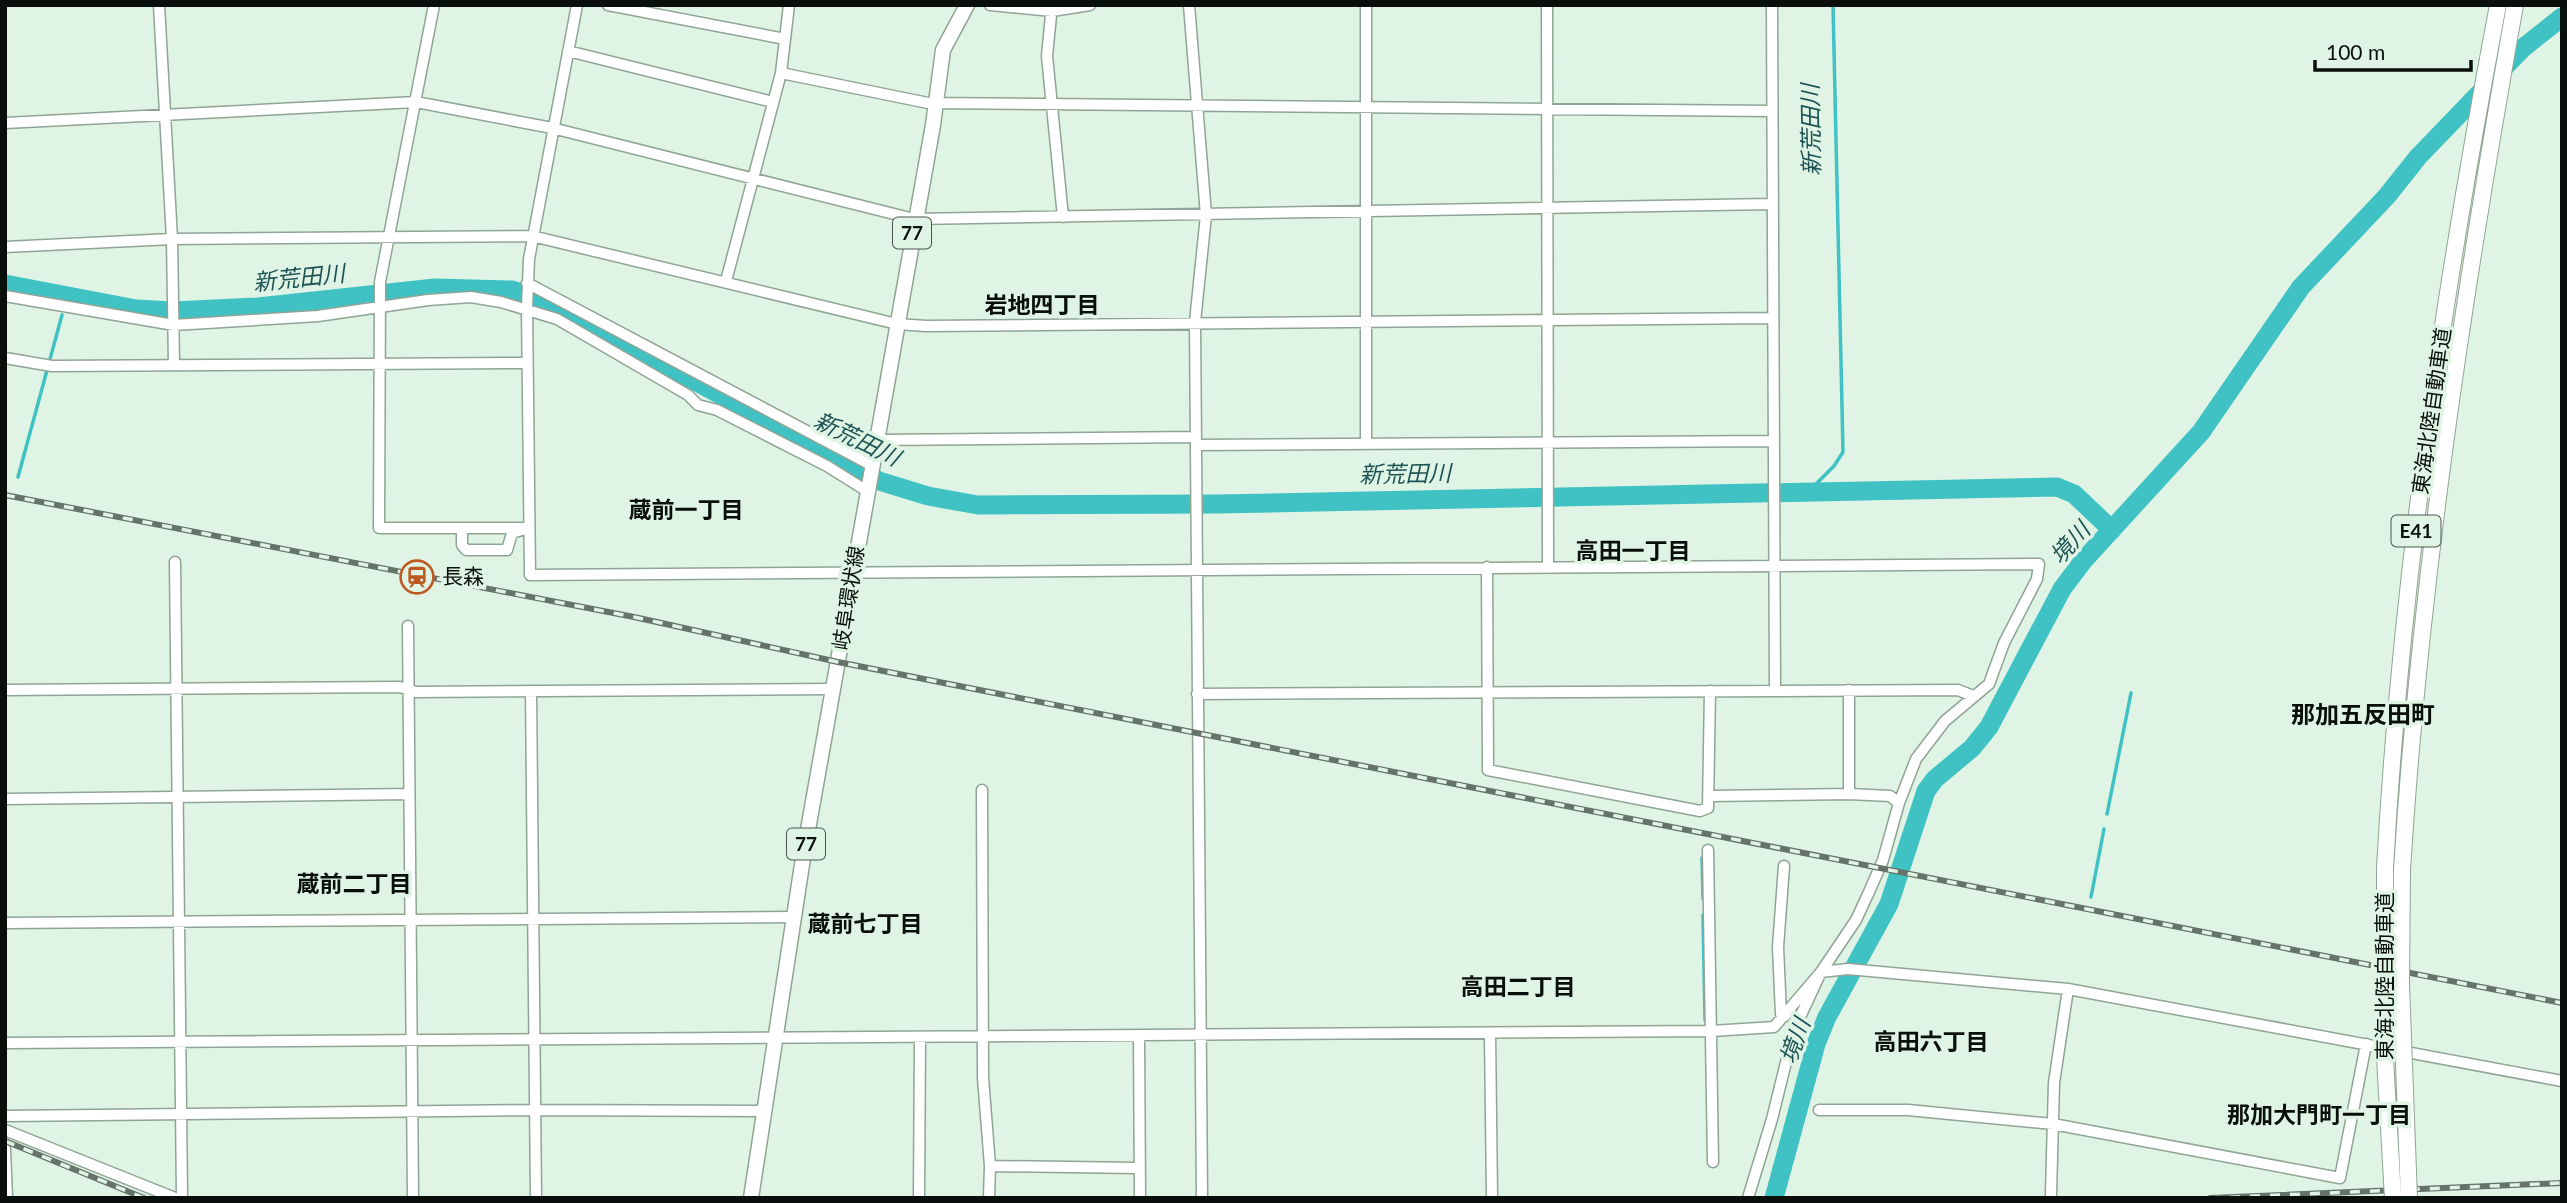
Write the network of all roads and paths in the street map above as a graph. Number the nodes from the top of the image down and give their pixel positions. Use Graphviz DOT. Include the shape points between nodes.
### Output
graph roads {
  1 [pos="159,5"];
  2 [pos="435,5"];
  3 [pos="577,5"];
  4 [pos="608,5"];
  5 [pos="789,5"];
  6 [pos="967,5"];
  7 [pos="990,5"];
  8 [pos="1090,5"];
  9 [pos="1189,5"];
  10 [pos="1366,5"];
  11 [pos="1547,5"];
  12 [pos="1772,5"];
  13 [pos="2515,5"];
  14 [pos="1052,8"];
  15 [pos="2497,10"];
  16 [pos="785,39"];
  17 [pos="568,51"];
  18 [pos="781,73"];
  19 [pos="416,102"];
  20 [pos="773,102"];
  21 [pos="936,103"];
  22 [pos="1052,106"];
  23 [pos="1198,107"];
  24 [pos="1365,108"];
  25 [pos="1546,109"];
  26 [pos="1772,111"];
  27 [pos="164,114"];
  28 [pos="5,123"];
  29 [pos="552,128"];
  30 [pos="753,178"];
  31 [pos="2473,198"];
  32 [pos="1772,204"];
  33 [pos="1546,208"];
  34 [pos="1364,212"];
  35 [pos="1206,215"];
  36 [pos="1063,217"];
  37 [pos="915,219"];
  38 [pos="533,236"];
  39 [pos="390,237"];
  40 [pos="172,239"];
  41 [pos="5,247"];
  42 [pos="726,281"];
  43 [pos="527,285"];
  44 [pos="5,296"];
  45 [pos="378,308"];
  46 [pos="527,309"];
  47 [pos="1547,318"];
  48 [pos="1772,318"];
  49 [pos="1365,321"];
  50 [pos="1195,322"];
  51 [pos="174,323"];
  52 [pos="897,324"];
  53 [pos="5,358"];
  54 [pos="527,363"];
  55 [pos="174,364"];
  56 [pos="378,365"];
  57 [pos="877,440"];
  58 [pos="1196,441"];
  59 [pos="1772,442"];
  60 [pos="1548,443"];
  61 [pos="1367,444"];
  62 [pos="871,466"];
  63 [pos="867,491"];
  64 [pos="462,527"];
  65 [pos="528,527"];
  66 [pos="175,562"];
  67 [pos="1774,565"];
  68 [pos="1487,567"];
  69 [pos="1548,567"];
  70 [pos="1197,570"];
  71 [pos="852,573"];
  72 [pos="408,626"];
  73 [pos="178,688"];
  74 [pos="5,690"];
  75 [pos="408,690"];
  76 [pos="833,690"];
  77 [pos="531,691"];
  78 [pos="1710,691"];
  79 [pos="1775,691"];
  80 [pos="1849,691"];
  81 [pos="1488,692"];
  82 [pos="1197,694"];
  83 [pos="1973,696"];
  84 [pos="982,790"];
  85 [pos="409,794"];
  86 [pos="1849,794"];
  87 [pos="1710,796"];
  88 [pos="178,797"];
  89 [pos="5,799"];
  90 [pos="1899,803"];
  91 [pos="1708,850"];
  92 [pos="1784,866"];
  93 [pos="794,917"];
  94 [pos="410,919"];
  95 [pos="532,919"];
  96 [pos="178,920"];
  97 [pos="5,923"];
  98 [pos="1827,971"];
  99 [pos="2068,989"];
  100 [pos="1785,1016"];
  101 [pos="1712,1031"];
  102 [pos="1490,1033"];
  103 [pos="1139,1036"];
  104 [pos="1200,1036"];
  105 [pos="920,1038"];
  106 [pos="984,1038"];
  107 [pos="774,1039"];
  108 [pos="533,1040"];
  109 [pos="412,1042"];
  110 [pos="5,1044"];
  111 [pos="180,1044"];
  112 [pos="2366,1044"];
  113 [pos="2562,1080"];
  114 [pos="534,1110"];
  115 [pos="764,1111"];
  116 [pos="1818,1111"];
  117 [pos="181,1113"];
  118 [pos="412,1113"];
  119 [pos="5,1116"];
  120 [pos="2053,1124"];
  121 [pos="5,1129"];
  122 [pos="5,1149"];
  123 [pos="1713,1162"];
  124 [pos="990,1166"];
  125 [pos="1139,1168"];
  126 [pos="2050,1194"];
  127 [pos="7,1198"];
  128 [pos="175,1198"];
  129 [pos="182,1198"];
  130 [pos="413,1198"];
  131 [pos="536,1198"];
  132 [pos="751,1198"];
  133 [pos="919,1198"];
  134 [pos="989,1198"];
  135 [pos="1140,1198"];
  136 [pos="1202,1198"];
  137 [pos="1492,1198"];
  138 [pos="1748,1198"];
  139 [pos="2393,1198"];
  140 [pos="2409,1198"];
  1 -- 27 [label="street"];
  2 -- 19 [label="street"];
  3 -- 17 [label="street"];
  4 -- 16 [label="street"];
  5 -- 16 [label="street"];
  6 -- 21 [label="main road, 岐阜環状線 / 77" via="943,50"];
  7 -- 14 [label="street"];
  8 -- 14 [label="street"];
  9 -- 23 [label="street"];
  10 -- 24 [label="street"];
  11 -- 25 [label="street"];
  12 -- 26 [label="street"];
  13 -- 31 [label="highway, 東海北陸自動車道 / E41"];
  14 -- 22 [label="street" via="1046,46"];
  15 -- 31 [label="highway, 東海北陸自動車道 / E41"];
  16 -- 18 [label="street"];
  17 -- 20 [label="street"];
  17 -- 29 [label="street"];
  18 -- 20 [label="street"];
  18 -- 21 [label="street"];
  19 -- 27 [label="street"];
  19 -- 29 [label="street"];
  19 -- 39 [label="street"];
  20 -- 30 [label="street"];
  21 -- 22 [label="street"];
  21 -- 37 [label="main road, 岐阜環状線 / 77"];
  22 -- 23 [label="street"];
  22 -- 36 [label="street"];
  23 -- 24 [label="street"];
  23 -- 35 [label="street"];
  24 -- 25 [label="street"];
  24 -- 34 [label="street"];
  25 -- 26 [label="street"];
  25 -- 33 [label="street"];
  26 -- 32 [label="street"];
  27 -- 28 [label="street"];
  27 -- 40 [label="street"];
  29 -- 30 [label="street"];
  29 -- 38 [label="street"];
  30 -- 37 [label="street"];
  30 -- 42 [label="street"];
  31 -- 139 [label="highway, 東海北陸自動車道 / E41, bridge" via="2439,360 2392,749 2385,868 2385,1058"];
  31 -- 140 [label="highway, 東海北陸自動車道 / E41, bridge" via="2420,630 2402,870"];
  32 -- 33 [label="street"];
  32 -- 48 [label="street"];
  33 -- 34 [label="street"];
  33 -- 47 [label="street"];
  34 -- 35 [label="street"];
  34 -- 49 [label="street"];
  35 -- 36 [label="street"];
  35 -- 50 [label="street"];
  36 -- 37 [label="street"];
  37 -- 52 [label="main road, 岐阜環状線 / 77"];
  38 -- 39 [label="street"];
  38 -- 42 [label="street"];
  38 -- 43 [label="street"];
  39 -- 40 [label="street"];
  39 -- 45 [label="street"];
  40 -- 41 [label="street"];
  40 -- 51 [label="street"];
  42 -- 52 [label="street"];
  43 -- 46 [label="street"];
  43 -- 62 [label="street"];
  44 -- 51 [label="street"];
  45 -- 46 [label="street" via="471,298"];
  45 -- 51 [label="street"];
  45 -- 56 [label="street"];
  46 -- 54 [label="street"];
  46 -- 63 [label="street" via="557,319 698,405 717,410"];
  47 -- 48 [label="street"];
  47 -- 49 [label="street"];
  47 -- 60 [label="street"];
  48 -- 59 [label="street"];
  49 -- 50 [label="street"];
  49 -- 61 [label="street"];
  50 -- 52 [label="street"];
  50 -- 58 [label="street"];
  51 -- 55 [label="street"];
  52 -- 57 [label="main road, 岐阜環状線 / 77"];
  53 -- 55 [label="street" via="52,366"];
  54 -- 56 [label="street"];
  54 -- 65 [label="street"];
  55 -- 56 [label="street"];
  56 -- 64 [label="street" via="379,527"];
  57 -- 58 [label="street"];
  57 -- 62 [label="main road, 岐阜環状線 / 77"];
  58 -- 61 [label="street"];
  58 -- 70 [label="street"];
  59 -- 60 [label="street"];
  59 -- 67 [label="street"];
  60 -- 61 [label="street"];
  60 -- 69 [label="street"];
  62 -- 63 [label="main road, 岐阜環状線 / 77"];
  63 -- 71 [label="main road, 岐阜環状線 / 77"];
  64 -- 65 [label="street"];
  64 -- 65 [label="street" via="466,550 507,550 512,533"];
  65 -- 71 [label="street" via="530,575"];
  66 -- 73 [label="street"];
  67 -- 69 [label="street"];
  67 -- 79 [label="street"];
  67 -- 83 [label="street" via="2039,564 2037,579 1989,684"];
  68 -- 69 [label="street"];
  68 -- 70 [label="street"];
  68 -- 81 [label="street"];
  70 -- 71 [label="street"];
  70 -- 82 [label="street"];
  71 -- 76 [label="main road, 岐阜環状線 / 77"];
  72 -- 75 [label="street"];
  73 -- 74 [label="street"];
  73 -- 75 [label="street"];
  73 -- 88 [label="street"];
  75 -- 77 [label="street"];
  75 -- 85 [label="street"];
  76 -- 77 [label="street"];
  76 -- 93 [label="main road, 岐阜環状線 / 77"];
  77 -- 95 [label="street"];
  78 -- 79 [label="street"];
  78 -- 81 [label="street"];
  78 -- 87 [label="street"];
  79 -- 80 [label="street"];
  80 -- 83 [label="street" via="1958,690"];
  80 -- 86 [label="street"];
  81 -- 82 [label="street"];
  81 -- 87 [label="street" via="1488,770 1700,811 1708,808"];
  82 -- 104 [label="street"];
  83 -- 90 [label="street" via="1945,721 1916,759"];
  84 -- 106 [label="street"];
  85 -- 88 [label="street"];
  85 -- 94 [label="street"];
  86 -- 87 [label="street"];
  86 -- 90 [label="street" via="1890,796"];
  88 -- 89 [label="street"];
  88 -- 96 [label="street"];
  90 -- 98 [label="street" via="1883,860"];
  91 -- 101 [label="street"];
  92 -- 100 [label="street" via="1778,947 1781,1014"];
  93 -- 95 [label="street"];
  93 -- 107 [label="main road, 岐阜環状線 / 77"];
  94 -- 95 [label="street"];
  94 -- 96 [label="street"];
  94 -- 109 [label="street"];
  95 -- 108 [label="street"];
  96 -- 97 [label="street"];
  96 -- 111 [label="street"];
  98 -- 99 [label="street" via="1874,971"];
  98 -- 100 [label="street"];
  98 -- 138 [label="street" via="1794,1030"];
  99 -- 112 [label="street"];
  99 -- 120 [label="street" via="2058,1044"];
  100 -- 101 [label="street" via="1774,1027"];
  101 -- 102 [label="street"];
  101 -- 123 [label="street"];
  102 -- 104 [label="street"];
  102 -- 137 [label="street"];
  103 -- 104 [label="street"];
  103 -- 106 [label="street"];
  103 -- 125 [label="street"];
  104 -- 136 [label="street"];
  105 -- 106 [label="street"];
  105 -- 107 [label="street"];
  105 -- 133 [label="street"];
  106 -- 124 [label="street"];
  107 -- 108 [label="street"];
  107 -- 115 [label="main road, 岐阜環状線 / 77"];
  108 -- 109 [label="street"];
  108 -- 114 [label="street"];
  109 -- 111 [label="street"];
  109 -- 118 [label="street"];
  110 -- 111 [label="street"];
  111 -- 117 [label="street"];
  112 -- 113 [label="street"];
  112 -- 120 [label="street" via="2340,1178"];
  114 -- 115 [label="street"];
  114 -- 118 [label="street"];
  114 -- 131 [label="street"];
  115 -- 132 [label="main road, 岐阜環状線 / 77"];
  116 -- 120 [label="street" via="1908,1110"];
  117 -- 118 [label="street"];
  117 -- 119 [label="street"];
  117 -- 129 [label="street"];
  118 -- 130 [label="street"];
  120 -- 126 [label="street"];
  121 -- 128 [label="street"];
  122 -- 127 [label="street"];
  124 -- 125 [label="street"];
  124 -- 134 [label="street"];
  125 -- 135 [label="street"];
}
